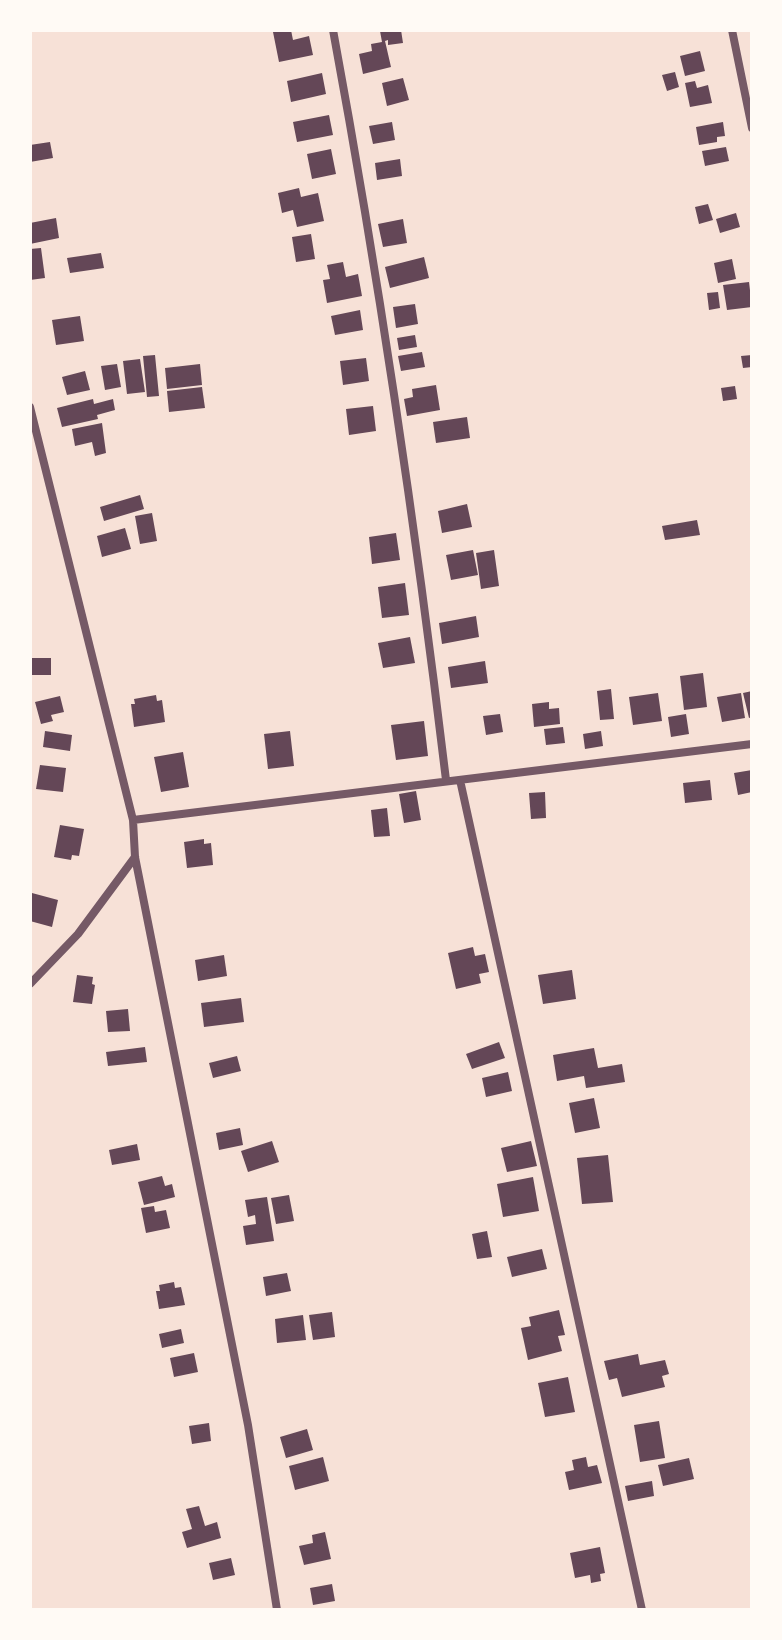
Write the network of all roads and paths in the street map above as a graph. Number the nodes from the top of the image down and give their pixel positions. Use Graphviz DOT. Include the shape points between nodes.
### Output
graph roads {
  1 [pos="333,30"];
  2 [pos="732,30"];
  3 [pos="752,128"];
  4 [pos="30,407"];
  5 [pos="752,744"];
  6 [pos="446,780"];
  7 [pos="460,780"];
  8 [pos="133,820"];
  9 [pos="135,857"];
  10 [pos="32,978"];
  11 [pos="277,1610"];
  12 [pos="642,1610"];
  1 -- 6 [label="street" via="371,238"];
  2 -- 3 [label="street"];
  4 -- 8 [label="street"];
  5 -- 7 [label="street"];
  6 -- 7 [label="street"];
  6 -- 8 [label="street"];
  7 -- 12 [label="street"];
  8 -- 9 [label="street"];
  9 -- 10 [label="street" via="78,934"];
  9 -- 11 [label="street" via="248,1425"];
}
